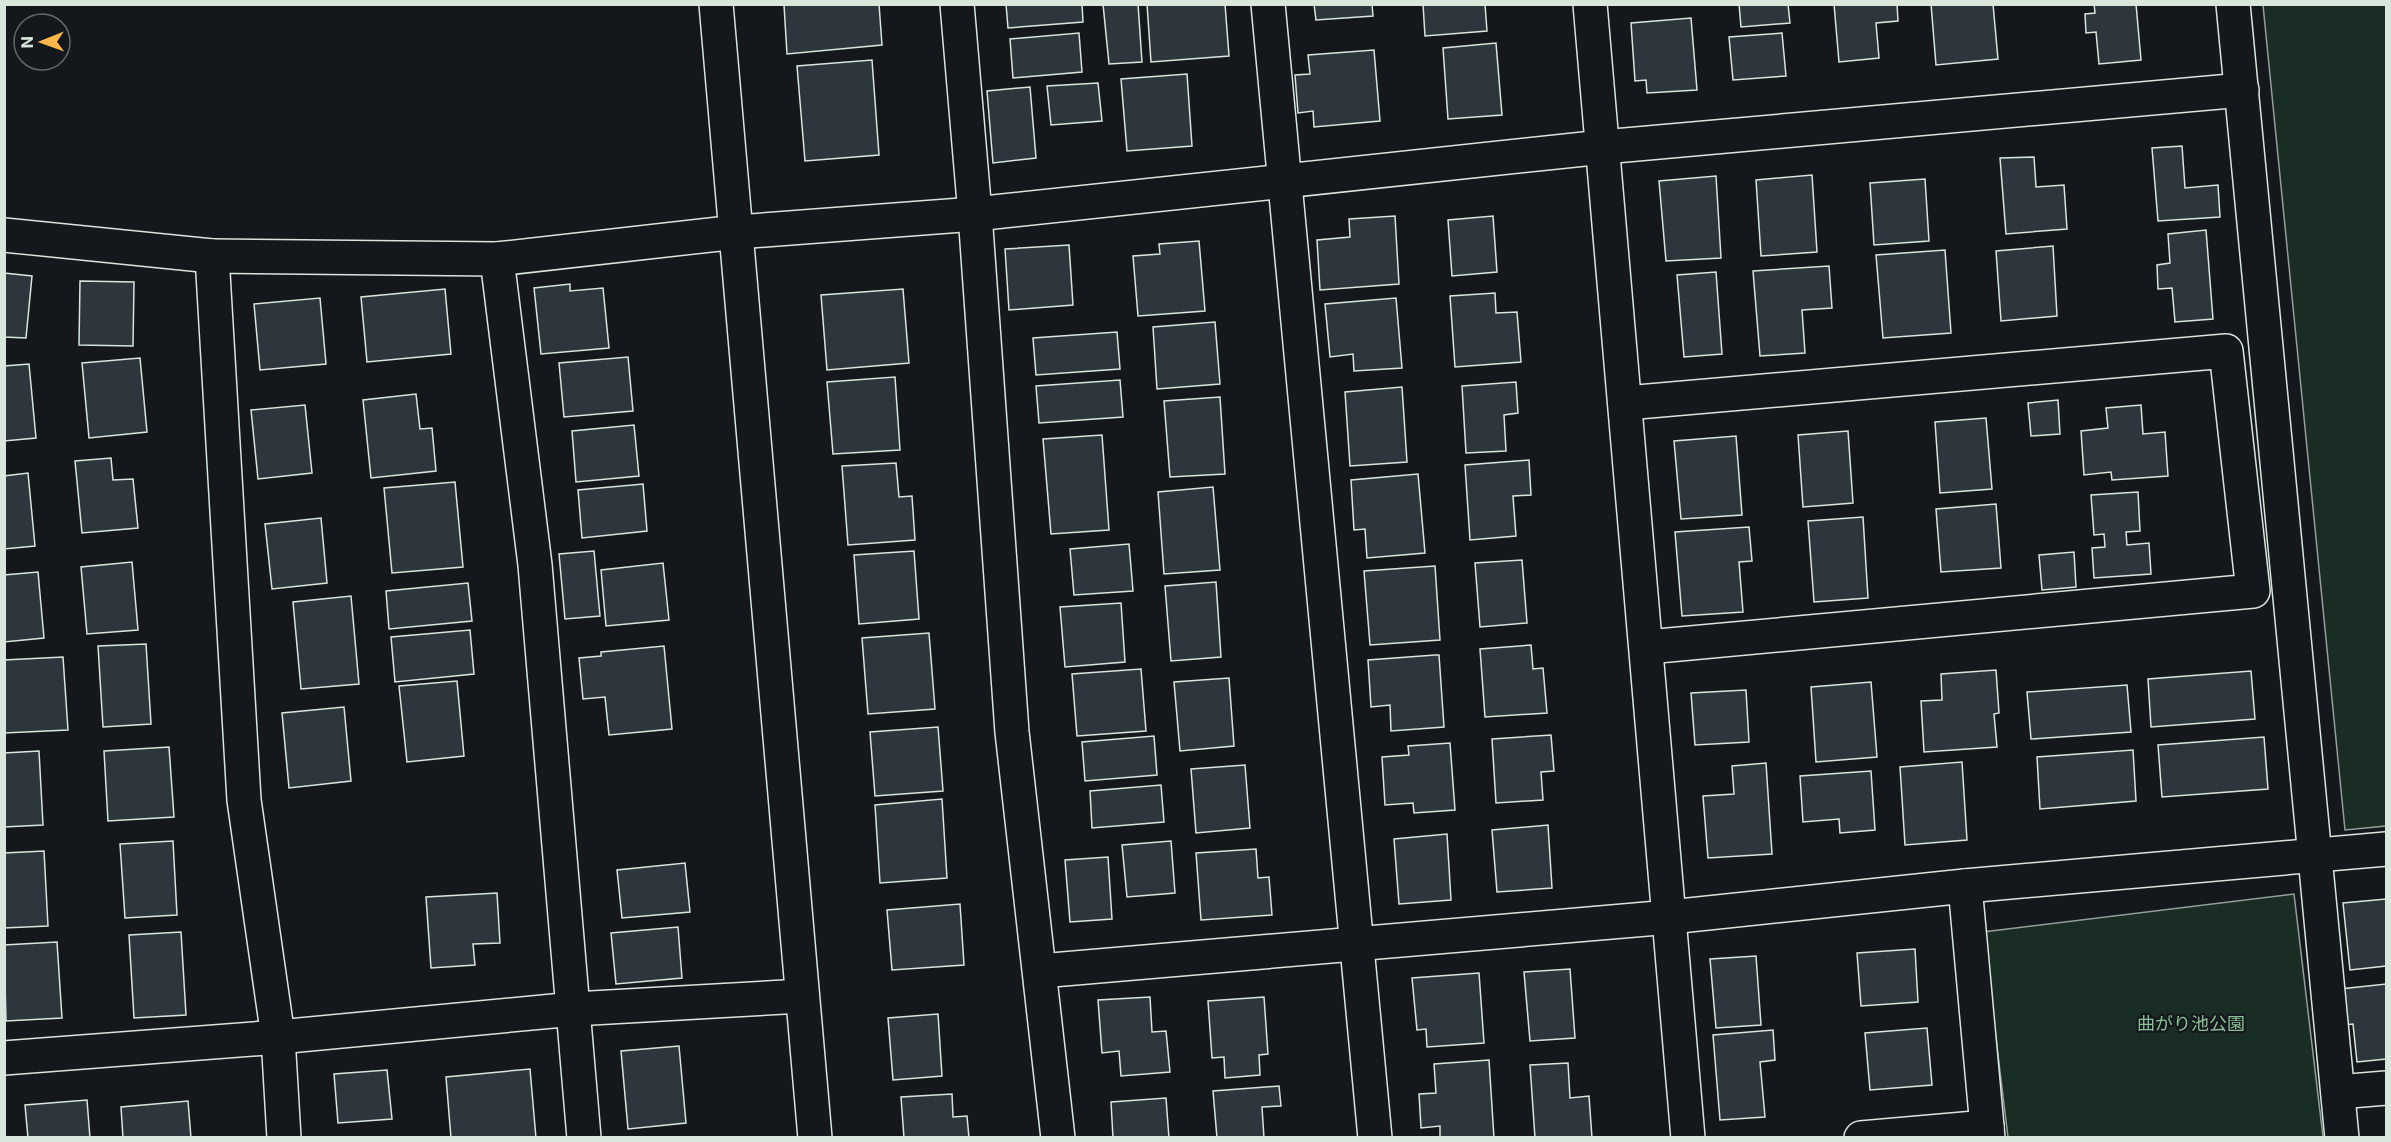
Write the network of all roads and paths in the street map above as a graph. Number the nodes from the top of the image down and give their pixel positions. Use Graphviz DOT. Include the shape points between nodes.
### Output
graph roads {
  1 [pos="716,4"];
  2 [pos="957,4"];
  3 [pos="1268,4"];
  4 [pos="1590,4"];
  5 [pos="2233,4"];
  6 [pos="2242,90"];
  7 [pos="1603,147"];
  8 [pos="1284,181"];
  9 [pos="975,214"];
  10 [pos="737,232"];
  11 [pos="4,235"];
  12 [pos="212,256"];
  13 [pos="497,259"];
  14 [pos="1626,404"];
  15 [pos="1647,647"];
  16 [pos="2386,849"];
  17 [pos="2316,856"];
  18 [pos="1965,886"];
  19 [pos="1670,917"];
  20 [pos="1356,944"];
  21 [pos="1040,971"];
  22 [pos="802,996"];
  23 [pos="574,1009"];
  24 [pos="278,1037"];
  25 [pos="4,1058"];
  26 [pos="2386,1088"];
  27 [pos="2338,1092"];
  28 [pos="1988,1132"];
  29 [pos="284,1137"];
  30 [pos="584,1137"];
  31 [pos="815,1137"];
  32 [pos="1058,1137"];
  33 [pos="1375,1137"];
  34 [pos="1688,1137"];
  35 [pos="1862,1137"];
  36 [pos="2342,1137"];
  1 -- 10 [label="street"];
  2 -- 9 [label="street"];
  3 -- 8 [label="street"];
  4 -- 7 [label="street"];
  5 -- 6 [label="street"];
  6 -- 7 [label="street"];
  6 -- 17 [label="street"];
  7 -- 8 [label="street"];
  7 -- 14 [label="street"];
  8 -- 9 [label="street"];
  8 -- 20 [label="street"];
  9 -- 10 [label="street"];
  9 -- 21 [label="street" via="1012,732"];
  10 -- 13 [label="street"];
  10 -- 22 [label="street"];
  11 -- 12 [label="street"];
  12 -- 13 [label="street"];
  12 -- 24 [label="street" via="244,800"];
  13 -- 23 [label="street" via="535,565"];
  14 -- 15 [label="street"];
  14 -- 15 [label="street" via="2226,351 2253,591"];
  15 -- 19 [label="street"];
  16 -- 17 [label="street"];
  17 -- 18 [label="street"];
  17 -- 27 [label="street"];
  18 -- 19 [label="street"];
  18 -- 28 [label="street"];
  19 -- 20 [label="street"];
  19 -- 34 [label="street"];
  20 -- 21 [label="street"];
  20 -- 33 [label="street"];
  21 -- 32 [label="street"];
  22 -- 23 [label="street"];
  22 -- 31 [label="street"];
  23 -- 24 [label="street"];
  23 -- 30 [label="street"];
  24 -- 25 [label="street"];
  24 -- 29 [label="street"];
  26 -- 27 [label="street"];
  27 -- 36 [label="street"];
  28 -- 35 [label="street"];
}
